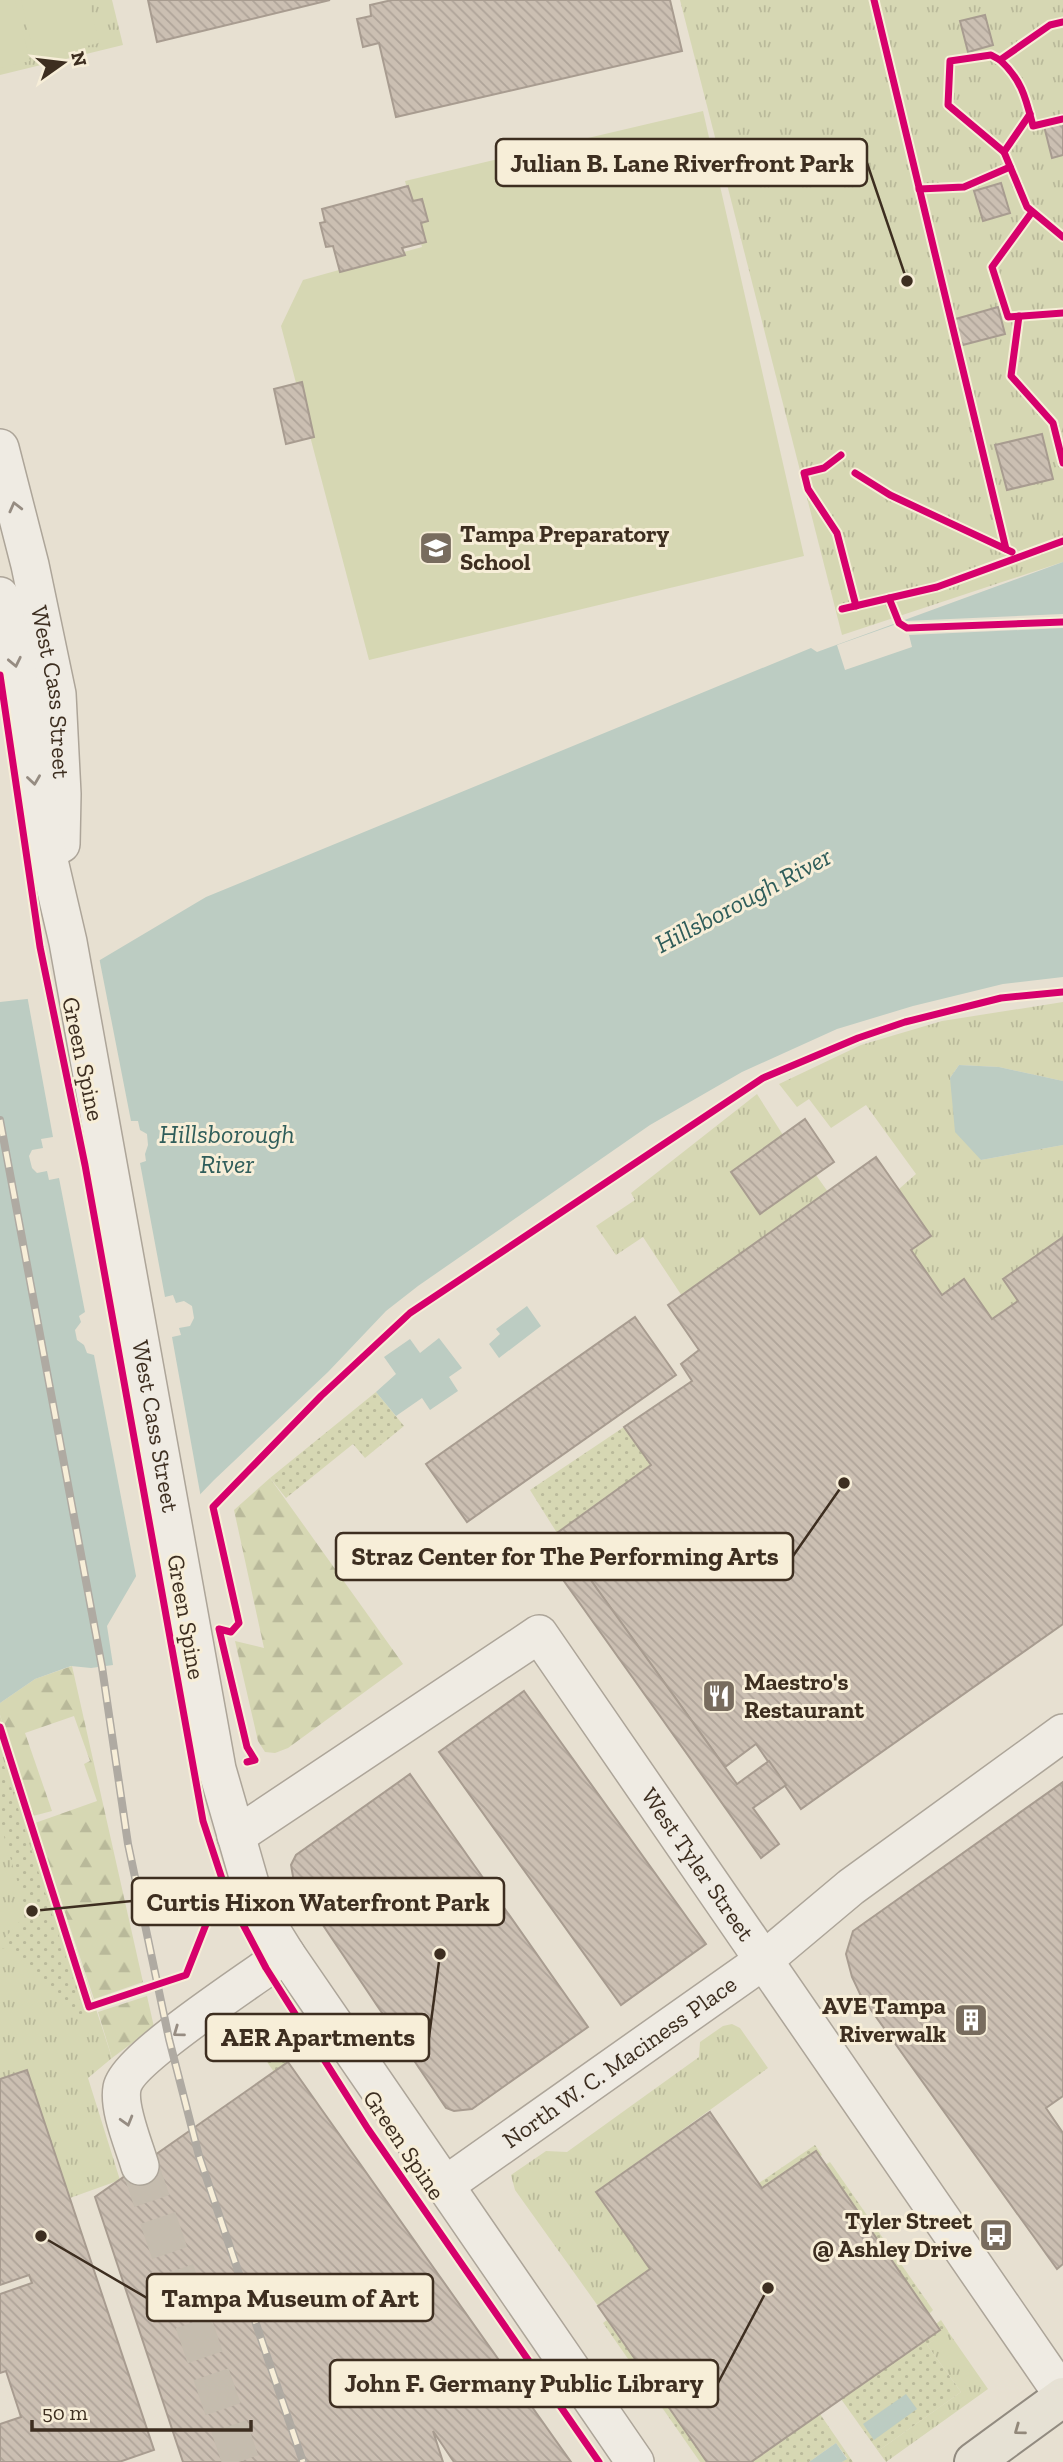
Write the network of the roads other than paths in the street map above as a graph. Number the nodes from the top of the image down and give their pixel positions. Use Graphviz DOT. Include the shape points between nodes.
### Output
graph roads {
  1 [pos="0,448"];
  2 [pos="15,568"];
  3 [pos="0,596"];
  4 [pos="68,943"];
  5 [pos="1063,1733"];
  6 [pos="236,1836"];
  7 [pos="286,1954"];
  8 [pos="764,1960"];
  9 [pos="140,2166"];
  10 [pos="444,2186"];
  11 [pos="1063,2396"];
  12 [pos="635,2462"];
  13 [pos="974,2462"];
  2 -- 1 [label="street, West Cass Street, one-way"];
  2 -- 4 [label="street, West Cass Street" via="57,694"];
  3 -- 4 [label="street, West Cass Street, one-way" via="16,665 40,822"];
  4 -- 6 [label="street, West Cass Street" via="217,1769"];
  5 -- 8 [label="street, North W. C. Maciness Place" via="851,1887"];
  6 -- 7 [label="street, West Cass Street" via="251,1887"];
  6 -- 8 [label="street, West Tyler Street" via="539,1634"];
  7 -- 9 [label="street, one-way" via="126,2076 122,2104"];
  7 -- 10 [label="street, West Cass Street"];
  8 -- 10 [label="street, North W. C. Maciness Place"];
  8 -- 11 [label="street, West Tyler Street"];
  10 -- 12 [label="street, West Cass Street"];
  11 -- 13 [label="main road, one-way"];
}
